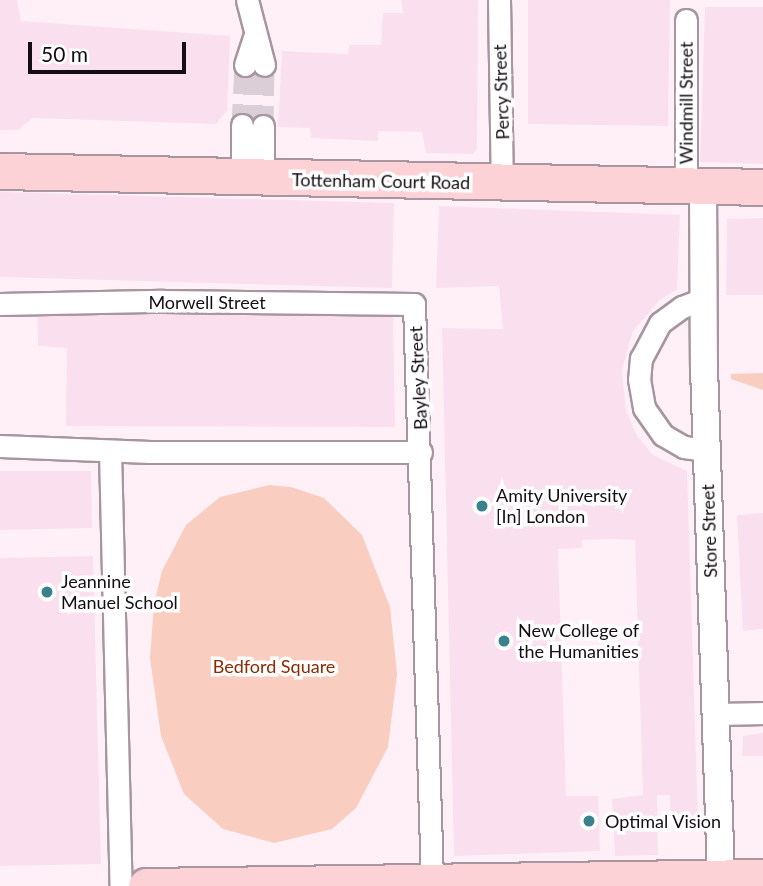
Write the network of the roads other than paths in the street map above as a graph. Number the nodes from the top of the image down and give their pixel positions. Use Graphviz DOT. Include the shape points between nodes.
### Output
graph roads {
  1 [pos="247,0"];
  2 [pos="499,0"];
  3 [pos="686,20"];
  4 [pos="254,65"];
  5 [pos="252,125"];
  6 [pos="0,171"];
  7 [pos="252,178"];
  8 [pos="502,184"];
  9 [pos="695,186"];
  10 [pos="763,187"];
  11 [pos="703,299"];
  12 [pos="0,304"];
  13 [pos="414,304"];
  14 [pos="0,446"];
  15 [pos="706,450"];
  16 [pos="110,451"];
  17 [pos="421,452"];
  18 [pos="763,713"];
  19 [pos="716,714"];
  20 [pos="763,877"];
  21 [pos="432,881"];
  22 [pos="722,882"];
  23 [pos="121,886"];
  24 [pos="146,886"];
  1 -- 4 [label="street"];
  2 -- 8 [label="street, Percy Street"];
  3 -- 9 [label="street, Windmill Street"];
  5 -- 7 [label="street"];
  6 -- 7 [label="main road, Tottenham Court Road"];
  7 -- 8 [label="main road, Tottenham Court Road"];
  8 -- 9 [label="main road, Tottenham Court Road"];
  9 -- 10 [label="main road, Tottenham Court Road"];
  9 -- 11 [label="street, Store Street" via="707,229"];
  11 -- 15 [label="street, Store Street"];
  11 -- 15 [label="street" via="660,323 642,358 639,379 644,408 663,435 684,447"];
  12 -- 13 [label="street, Morwell Street"];
  13 -- 17 [label="street, Bayley Street"];
  14 -- 16 [label="street"];
  15 -- 19 [label="street, Store Street"];
  16 -- 17 [label="street"];
  16 -- 23 [label="street"];
  17 -- 21 [label="street"];
  18 -- 19 [label="street"];
  19 -- 22 [label="street, Store Street"];
  20 -- 22 [label="main road"];
  21 -- 22 [label="main road"];
  21 -- 24 [label="main road"];
}
